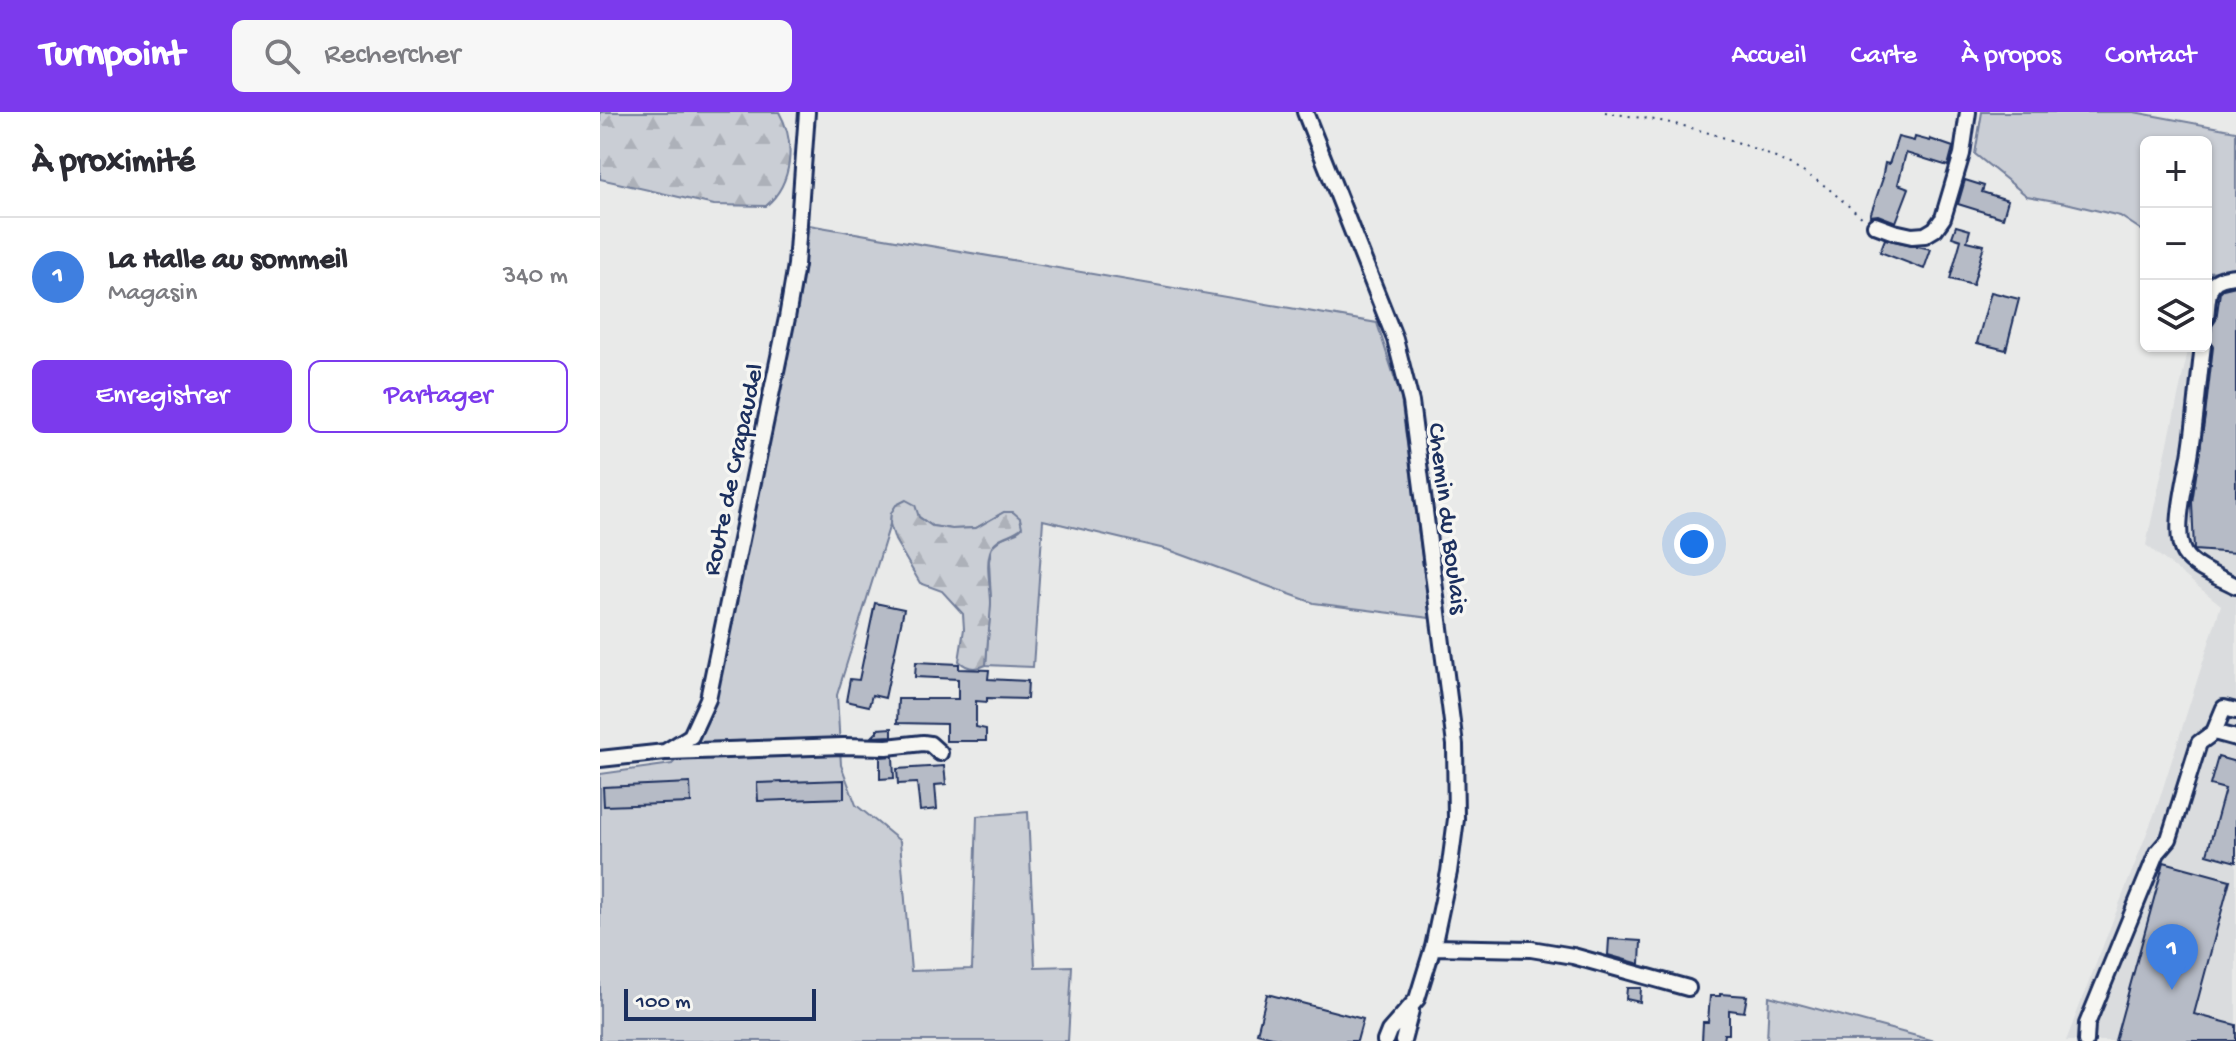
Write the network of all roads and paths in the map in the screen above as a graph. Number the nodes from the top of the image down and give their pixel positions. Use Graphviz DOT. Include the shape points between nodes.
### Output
graph roads {
  1 [pos="807,112"];
  2 [pos="1305,112"];
  3 [pos="1605,112"];
  4 [pos="1968,112"];
  5 [pos="1875,225"];
  6 [pos="2236,276"];
  7 [pos="2212,284"];
  8 [pos="2202,352"];
  9 [pos="2236,586"];
  10 [pos="2236,711"];
  11 [pos="2214,732"];
  12 [pos="2236,738"];
  13 [pos="665,752"];
  14 [pos="940,753"];
  15 [pos="600,759"];
  16 [pos="1433,947"];
  17 [pos="1688,988"];
  18 [pos="1417,999"];
  19 [pos="1385,1041"];
  20 [pos="1403,1041"];
  21 [pos="2086,1041"];
  1 -- 13 [label="street, Route de Crapaudel" via="796,265 708,699 691,736"];
  2 -- 16 [label="street, Chemin du Boulais" via="1395,339 1411,402 1455,745 1456,819"];
  3 -- 5 [label="path" via="1664,121 1730,140 1824,186"];
  4 -- 5 [label="street" via="1962,154 1935,229 1912,236"];
  6 -- 7 [label="street"];
  8 -- 9 [label="street" via="2179,539 2187,558"];
  10 -- 11 [label="street" via="2224,708"];
  11 -- 12 [label="street"];
  11 -- 21 [label="street" via="2199,743 2169,839 2157,853 2087,1024"];
  13 -- 14 [label="street" via="923,743"];
  13 -- 15 [label="street"];
  16 -- 17 [label="street" via="1531,949"];
  16 -- 18 [label="street, Chemin du Boulais"];
  18 -- 19 [label="street"];
  18 -- 20 [label="street, Chemin du Boulais"];
}
